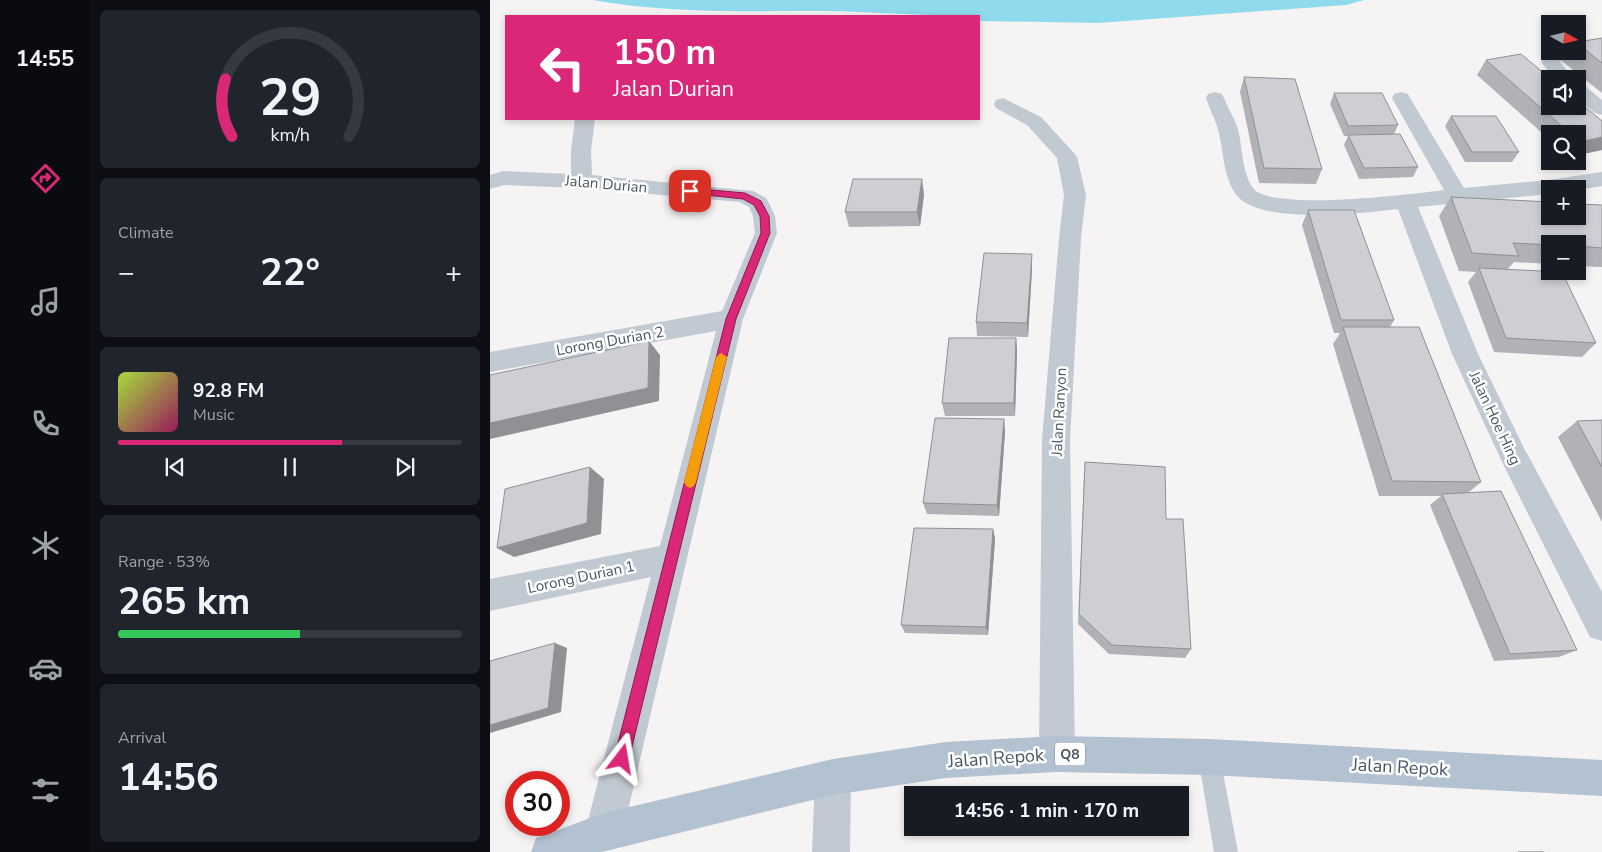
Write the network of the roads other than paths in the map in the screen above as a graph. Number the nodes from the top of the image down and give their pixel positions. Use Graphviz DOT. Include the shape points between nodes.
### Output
graph roads {
  1 [pos="1602,48"];
  2 [pos="1557,70"];
  3 [pos="1586,97"];
  4 [pos="1214,98"];
  5 [pos="1401,98"];
  6 [pos="1003,104"];
  7 [pos="1602,110"];
  8 [pos="585,120"];
  9 [pos="494,178"];
  10 [pos="1602,179"];
  11 [pos="582,182"];
  12 [pos="1458,195"];
  13 [pos="1406,203"];
  14 [pos="731,319"];
  15 [pos="490,362"];
  16 [pos="672,558"];
  17 [pos="490,595"];
  18 [pos="1602,625"];
  19 [pos="1057,754"];
  20 [pos="1209,758"];
  21 [pos="833,777"];
  22 [pos="1602,778"];
  23 [pos="604,832"];
  24 [pos="550,852"];
  25 [pos="831,852"];
  26 [pos="1226,852"];
  1 -- 2 [label="street" via="1557,55 1550,62"];
  3 -- 7 [label="street"];
  4 -- 13 [label="street" via="1227,126 1242,190 1250,198 1291,208"];
  5 -- 12 [label="street"];
  6 -- 19 [label="street, Jalan Ranyon" via="1034,121 1067,157 1075,195 1056,440"];
  8 -- 11 [label="street"];
  9 -- 11 [label="street, Jalan Durian"];
  10 -- 12 [label="street" via="1547,188"];
  11 -- 14 [label="street, Jalan Durian" via="745,196 758,203 766,233"];
  12 -- 13 [label="street"];
  13 -- 18 [label="street, Jalan Hoe Hing" via="1474,371 1514,457"];
  14 -- 15 [label="street, Lorong Durian 2"];
  14 -- 16 [label="street, Jalan Durian"];
  16 -- 17 [label="street, Lorong Durian 1"];
  16 -- 23 [label="street, Jalan Durian"];
  19 -- 20 [label="main road, Jalan Repok / Q8"];
  19 -- 21 [label="main road, Jalan Repok / Q8" via="946,760"];
  20 -- 22 [label="main road, Jalan Repok / Q8"];
  20 -- 26 [label="lane"];
  21 -- 23 [label="main road, Jalan Repok / Q8"];
  21 -- 25 [label="street"];
  23 -- 24 [label="main road, Jalan Repok / Q8"];
}
